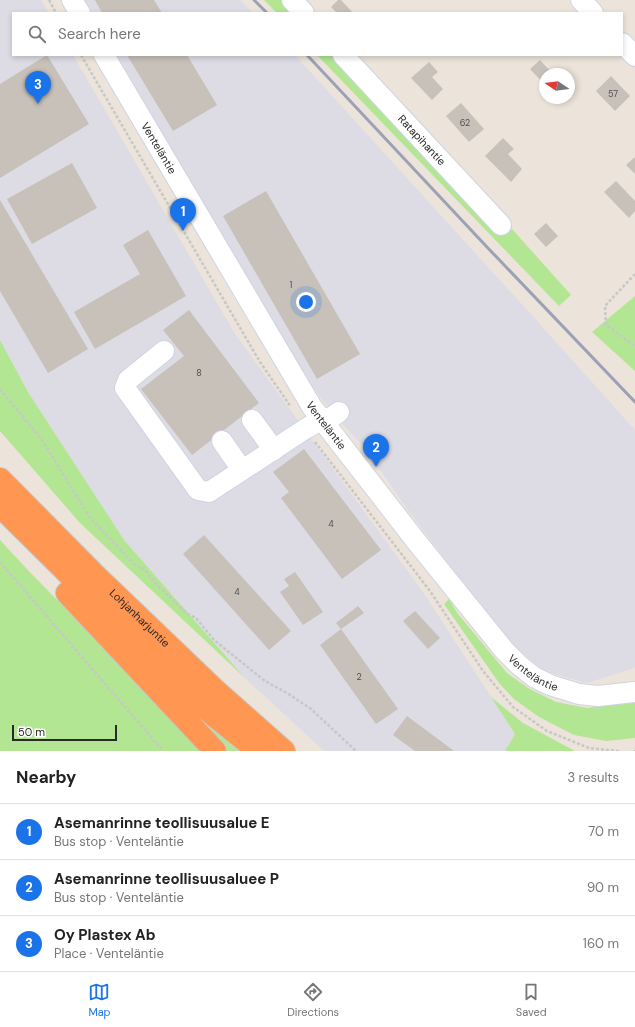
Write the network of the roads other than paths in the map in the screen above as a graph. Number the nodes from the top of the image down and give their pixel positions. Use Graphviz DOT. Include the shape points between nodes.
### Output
graph roads {
  1 [pos="72,0"];
  2 [pos="292,0"];
  3 [pos="580,0"];
  4 [pos="79,12"];
  5 [pos="303,12"];
  6 [pos="592,12"];
  7 [pos="623,44"];
  8 [pos="105,56"];
  9 [pos="344,56"];
  10 [pos="635,56"];
  11 [pos="501,225"];
  12 [pos="164,351"];
  13 [pos="339,412"];
  14 [pos="252,420"];
  15 [pos="321,420"];
  16 [pos="222,441"];
  17 [pos="274,450"];
  18 [pos="242,470"];
  19 [pos="0,479"];
  20 [pos="0,506"];
  21 [pos="16,523"];
  22 [pos="635,692"];
  23 [pos="215,751"];
  24 [pos="258,751"];
  25 [pos="284,751"];
  1 -- 4 [label="street"];
  2 -- 5 [label="street"];
  3 -- 6 [label="street"];
  7 -- 10 [label="street"];
  8 -- 15 [label="street, Venteläntie" via="261,323"];
  9 -- 11 [label="street, Ratapihantie"];
  12 -- 18 [label="street" via="128,380 126,388 198,490 209,492"];
  13 -- 15 [label="street"];
  14 -- 17 [label="street"];
  15 -- 17 [label="street"];
  15 -- 22 [label="street, Venteläntie" via="499,644 519,665 550,685 579,694 598,696"];
  16 -- 18 [label="street"];
  17 -- 18 [label="street"];
  19 -- 25 [label="highway, Lohjanharjuntie" via="96,576 214,689"];
  20 -- 21 [label="highway, Lohjanharjuntie"];
  21 -- 23 [label="highway" via="41,565"];
  21 -- 24 [label="highway, Lohjanharjuntie" via="202,706"];
}
